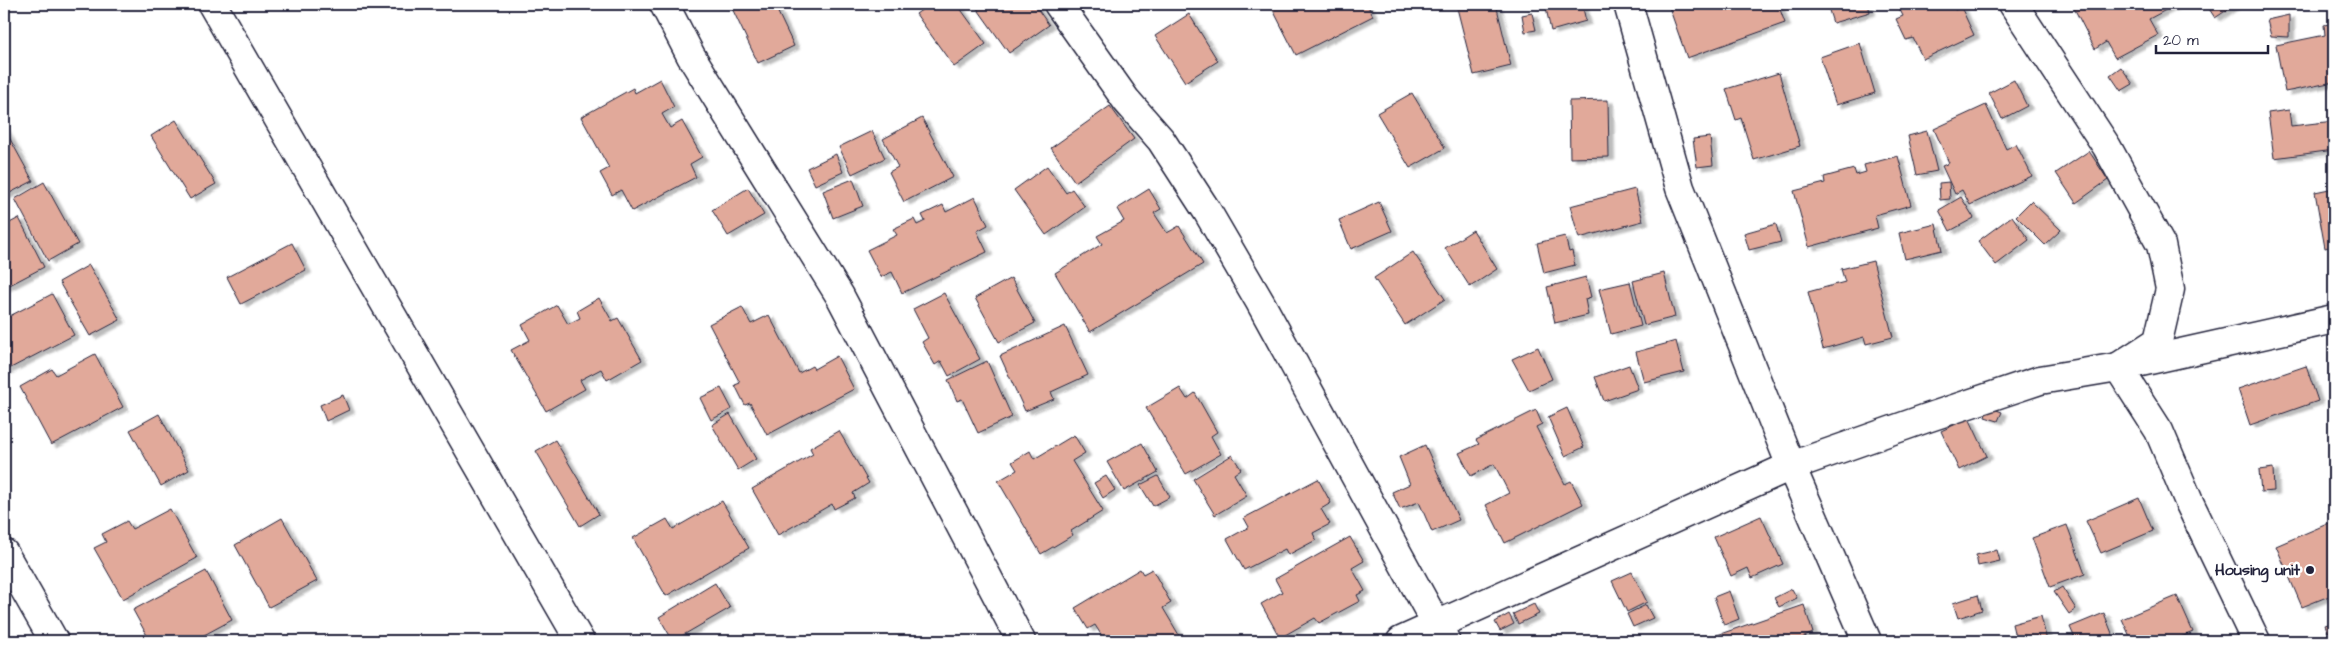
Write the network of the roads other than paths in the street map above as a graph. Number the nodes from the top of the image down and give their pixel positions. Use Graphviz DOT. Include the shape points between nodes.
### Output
graph roads {
  1 [pos="212,4"];
  2 [pos="664,4"];
  3 [pos="1058,4"];
  4 [pos="1628,4"];
  5 [pos="2013,4"];
  6 [pos="2334,319"];
  7 [pos="2118,366"];
  8 [pos="1791,466"];
  9 [pos="4,553"];
  10 [pos="1442,633"];
  11 [pos="54,641"];
  12 [pos="580,641"];
  13 [pos="1021,641"];
  14 [pos="1401,641"];
  15 [pos="1867,641"];
  16 [pos="2256,641"];
  1 -- 12 [label="street"];
  2 -- 13 [label="street" via="691,56 840,296"];
  3 -- 10 [label="street" via="1126,100 1161,140 1207,211"];
  4 -- 8 [label="street" via="1680,188"];
  5 -- 7 [label="street" via="2107,147 2161,245 2170,289 2158,341"];
  6 -- 7 [label="street"];
  7 -- 8 [label="street" via="2040,380"];
  7 -- 16 [label="street" via="2160,431"];
  8 -- 10 [label="street"];
  8 -- 15 [label="street"];
  9 -- 11 [label="street"];
  10 -- 14 [label="street"];
}
